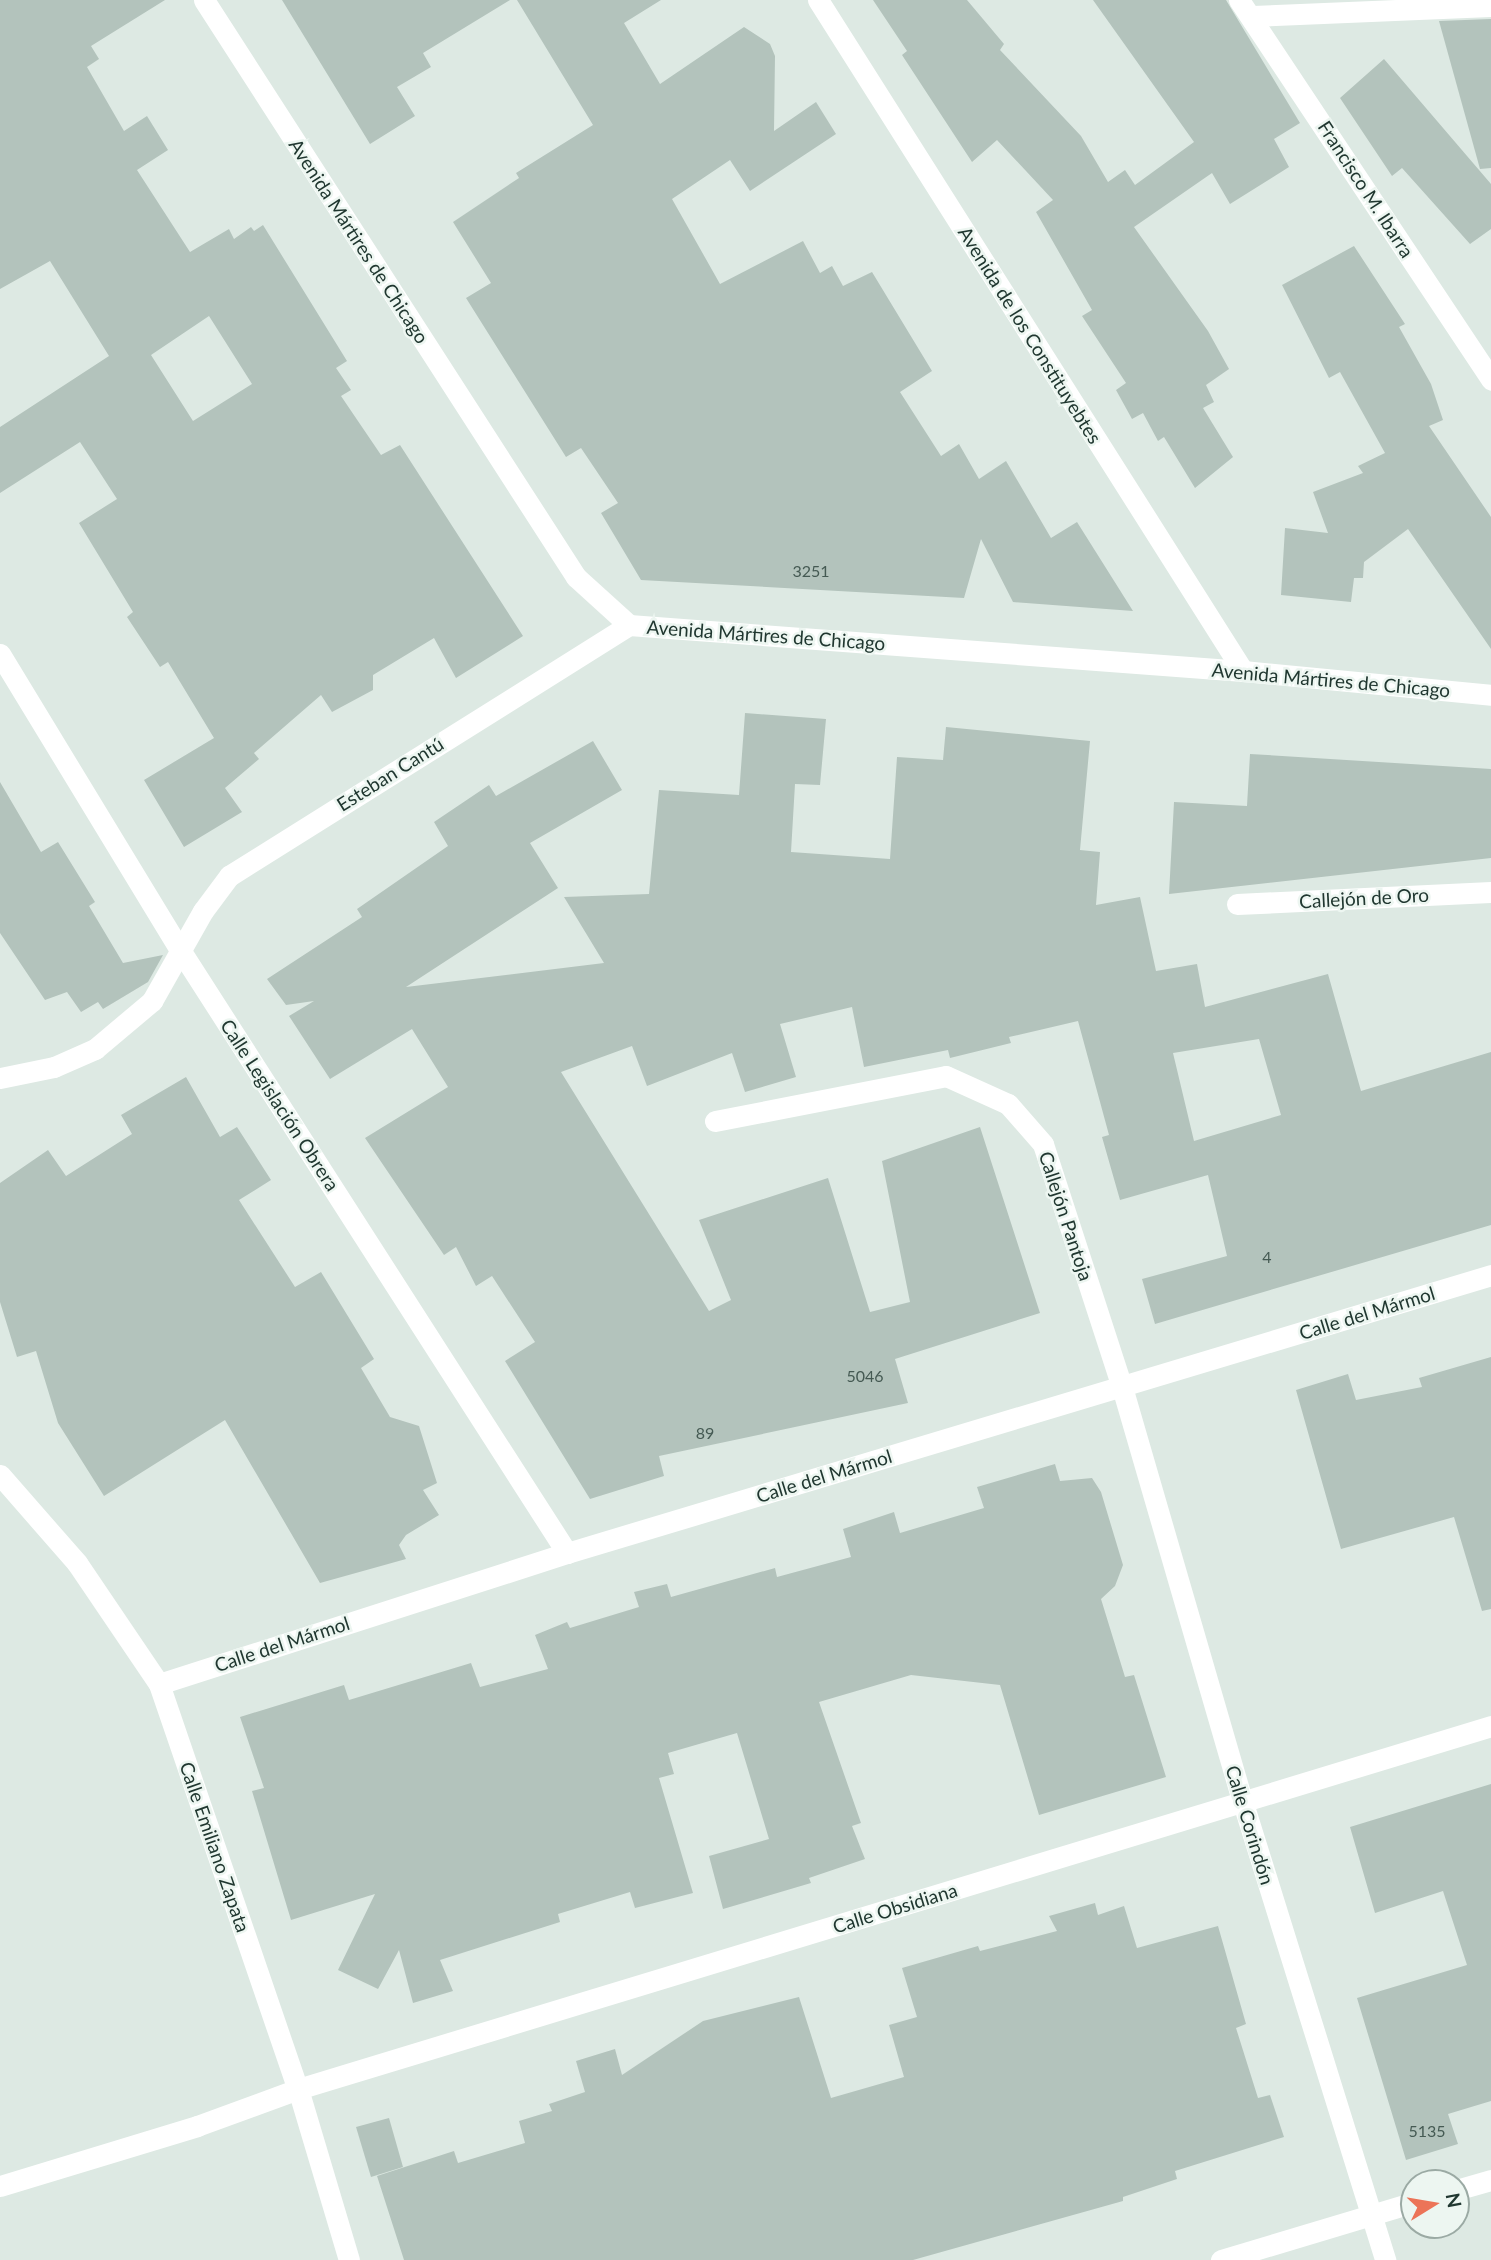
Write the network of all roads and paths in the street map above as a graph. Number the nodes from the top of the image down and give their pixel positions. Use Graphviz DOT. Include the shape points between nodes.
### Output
graph roads {
  1 [pos="204,0"];
  2 [pos="818,0"];
  3 [pos="1491,6"];
  4 [pos="1246,8"];
  5 [pos="1491,380"];
  6 [pos="629,625"];
  7 [pos="0,654"];
  8 [pos="1243,671"];
  9 [pos="1491,695"];
  10 [pos="1491,892"];
  11 [pos="1237,904"];
  12 [pos="182,953"];
  13 [pos="0,1077"];
  14 [pos="715,1121"];
  15 [pos="1491,1275"];
  16 [pos="1122,1387"];
  17 [pos="0,1475"];
  18 [pos="567,1553"];
  19 [pos="159,1684"];
  20 [pos="1491,1727"];
  21 [pos="1243,1802"];
  22 [pos="298,2089"];
  23 [pos="1491,2180"];
  24 [pos="0,2186"];
  25 [pos="1470,2186"];
  26 [pos="1400,2206"];
  27 [pos="1371,2215"];
  28 [pos="349,2260"];
  29 [pos="1221,2260"];
  30 [pos="1385,2260"];
  1 -- 6 [label="street, Avenida Mártires de Chicago" via="576,577"];
  2 -- 8 [label="street, Avenida de los Constituyebtes"];
  3 -- 4 [label="street"];
  4 -- 5 [label="street, Francisco M. Ibarra"];
  6 -- 8 [label="street, Avenida Mártires de Chicago"];
  6 -- 12 [label="street, Esteban Cantú" via="229,876 203,911"];
  7 -- 12 [label="street, Calle Legislación Obrera"];
  8 -- 9 [label="street, Avenida Mártires de Chicago"];
  10 -- 11 [label="street, Callejón de Oro"];
  12 -- 13 [label="street, Esteban Cantú" via="152,1001 95,1049 54,1067"];
  12 -- 18 [label="street, Calle Legislación Obrera"];
  14 -- 16 [label="street, Callejón Pantoja" via="946,1076 1008,1104 1042,1144"];
  15 -- 16 [label="street, Calle del Mármol"];
  16 -- 18 [label="street, Calle del Mármol"];
  16 -- 21 [label="street, Calle Corindón"];
  17 -- 19 [label="street, Calle Emiliano Zapata" via="77,1563"];
  18 -- 19 [label="street, Calle del Mármol"];
  19 -- 22 [label="street, Calle Emiliano Zapata"];
  20 -- 21 [label="street, Calle Obsidiana"];
  21 -- 22 [label="street, Calle Obsidiana"];
  21 -- 27 [label="street, Calle Corindón"];
  22 -- 24 [label="street, Calle Obsidiana" via="197,2126"];
  22 -- 28 [label="street, Calle Emiliano Zapata"];
  23 -- 25 [label="street"];
  26 -- 27 [label="street"];
  27 -- 29 [label="street"];
  27 -- 30 [label="street, Calle Corindón"];
}
